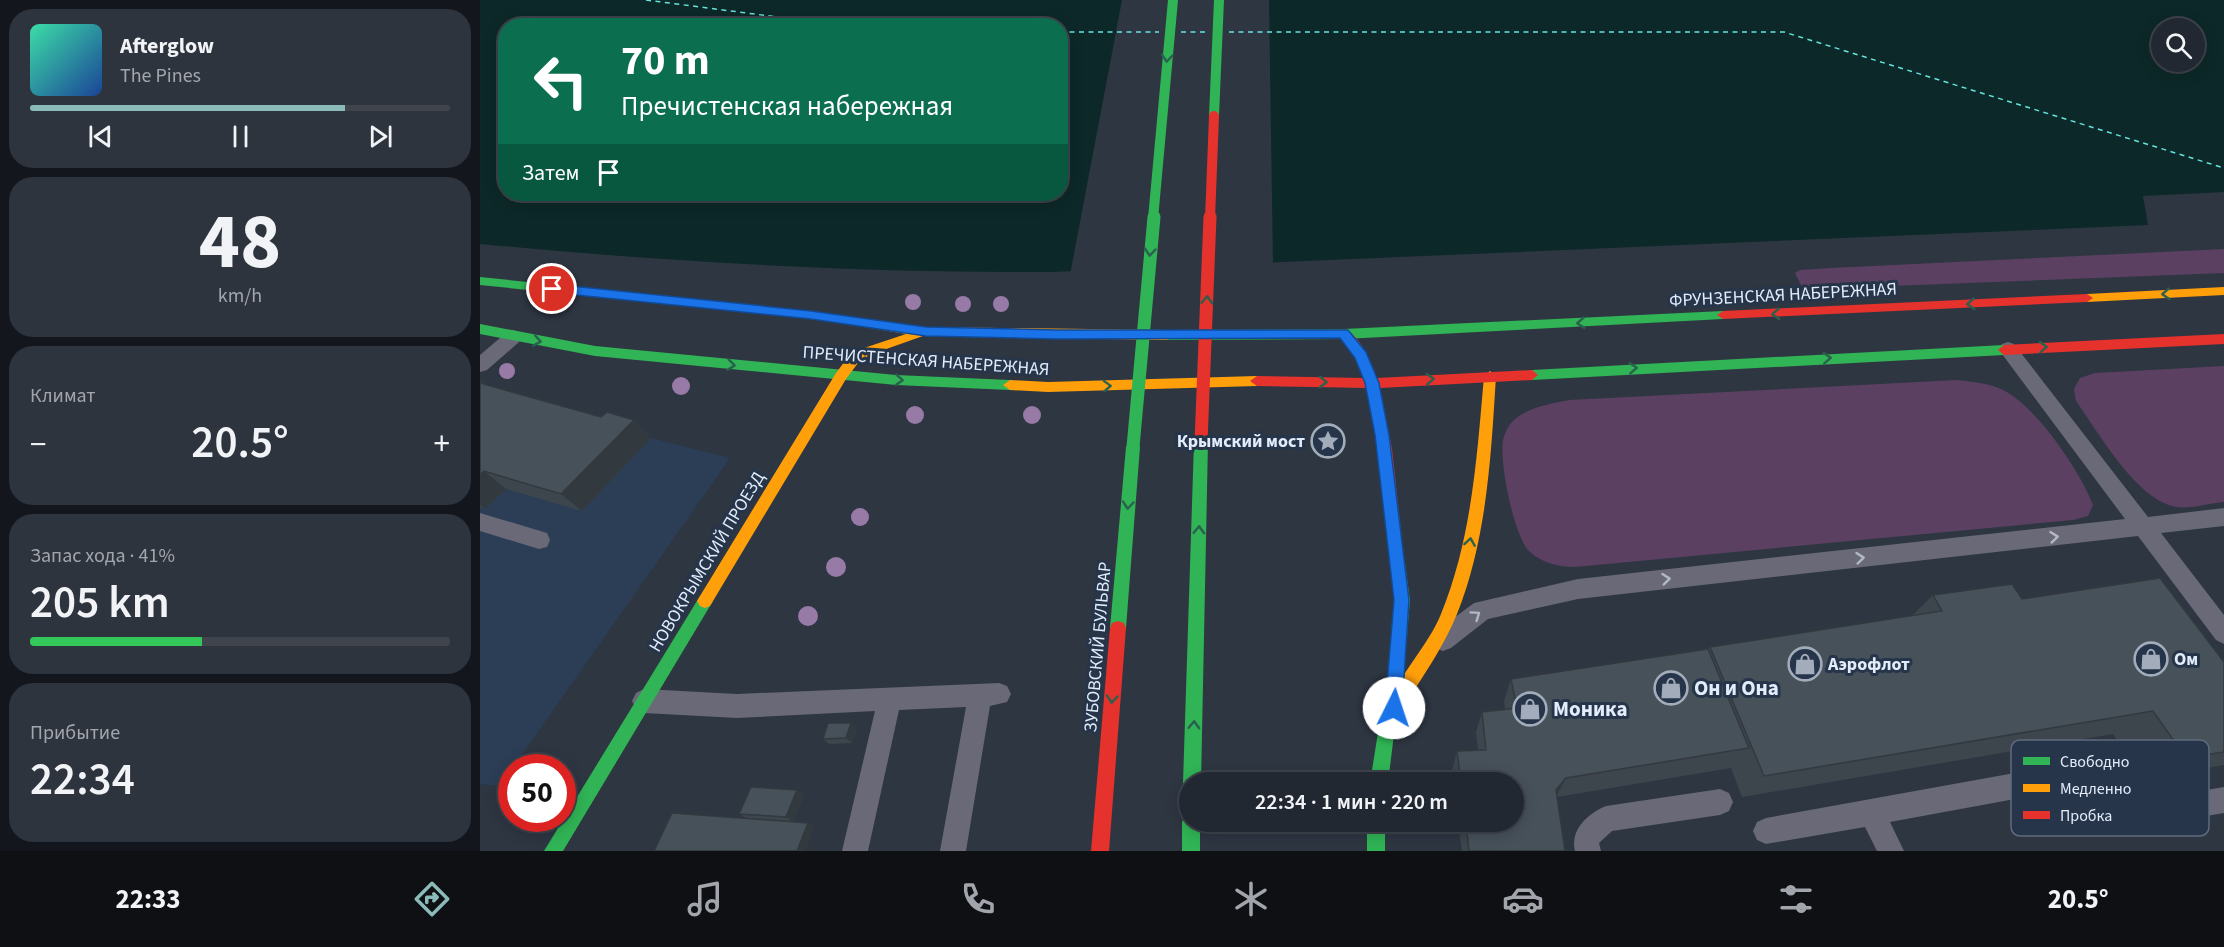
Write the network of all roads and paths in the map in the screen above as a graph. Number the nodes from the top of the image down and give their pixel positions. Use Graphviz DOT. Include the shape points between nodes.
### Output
graph roads {
  1 [pos="1173,0"];
  2 [pos="1219,0"];
  3 [pos="480,281"];
  4 [pos="2224,291"];
  5 [pos="480,329"];
  6 [pos="926,332"];
  7 [pos="1344,334"];
  8 [pos="513,337"];
  9 [pos="2224,339"];
  10 [pos="2008,349"];
  11 [pos="480,365"];
  12 [pos="841,376"];
  13 [pos="1490,376"];
  14 [pos="1372,383"];
  15 [pos="2224,517"];
  16 [pos="480,522"];
  17 [pos="2143,527"];
  18 [pos="539,540"];
  19 [pos="2224,633"];
  20 [pos="1429,650"];
  21 [pos="890,699"];
  22 [pos="644,701"];
  23 [pos="1394,708"];
  24 [pos="1192,772"];
  25 [pos="1381,772"];
  26 [pos="2011,787"];
  27 [pos="2224,800"];
  28 [pos="1720,802"];
  29 [pos="2209,803"];
  30 [pos="1872,813"];
  31 [pos="1766,831"];
  32 [pos="1191,832"];
  33 [pos="1376,832"];
  34 [pos="553,851"];
  35 [pos="855,851"];
  36 [pos="953,851"];
  37 [pos="1100,851"];
  38 [pos="1191,851"];
  39 [pos="1376,851"];
  40 [pos="1588,851"];
  41 [pos="1891,851"];
  1 -- 37 [label="main road, ЗУБОВСКИЙ БУЛЬВАР, one-way, bridge"];
  24 -- 2 [label="main road, one-way, bridge"];
  3 -- 6 [label="main road, ПРЕЧИСТЕНСКАЯ НАБЕРЕЖНАЯ" via="811,315"];
  4 -- 7 [label="main road, ФРУНЗЕНСКАЯ НАБЕРЕЖНАЯ, one-way"];
  5 -- 8 [label="main road, ПРЕЧИСТЕНСКАЯ НАБЕРЕЖНАЯ"];
  6 -- 7 [label="main road, ПРЕЧИСТЕНСКАЯ НАБЕРЕЖНАЯ"];
  6 -- 12 [label="main road, НОВОКРЫМСКИЙ ПРОЕЗД" via="871,350 853,360"];
  7 -- 14 [label="main road" via="1361,356"];
  8 -- 11 [label="lane"];
  8 -- 12 [label="main road, ПРЕЧИСТЕНСКАЯ НАБЕРЕЖНАЯ, one-way" via="595,351"];
  10 -- 9 [label="main road, one-way"];
  13 -- 10 [label="main road, one-way"];
  10 -- 17 [label="lane"];
  12 -- 14 [label="main road, ПРЕЧИСТЕНСКАЯ НАБЕРЕЖНАЯ, one-way" via="1048,387 1275,381"];
  12 -- 22 [label="main road, НОВОКРЫМСКИЙ ПРОЕЗД"];
  14 -- 13 [label="main road, one-way"];
  20 -- 13 [label="main road, one-way" via="1449,614 1467,559 1487,429"];
  14 -- 23 [label="main road" via="1402,600"];
  15 -- 17 [label="lane"];
  16 -- 18 [label="lane"];
  17 -- 19 [label="lane"];
  20 -- 17 [label="lane, one-way" via="1482,610 1578,589"];
  20 -- 23 [label="main road"];
  21 -- 22 [label="lane" via="717,706"];
  21 -- 35 [label="lane"];
  21 -- 36 [label="lane" via="990,694"];
  22 -- 34 [label="main road, НОВОКРЫМСКИЙ ПРОЕЗД"];
  23 -- 25 [label="main road"];
  26 -- 30 [label="lane"];
  27 -- 29 [label="lane"];
  28 -- 40 [label="lane" via="1606,819 1585,838"];
  30 -- 31 [label="lane"];
  30 -- 41 [label="lane"];
  32 -- 38 [label="main road"];
  33 -- 39 [label="main road"];
}
